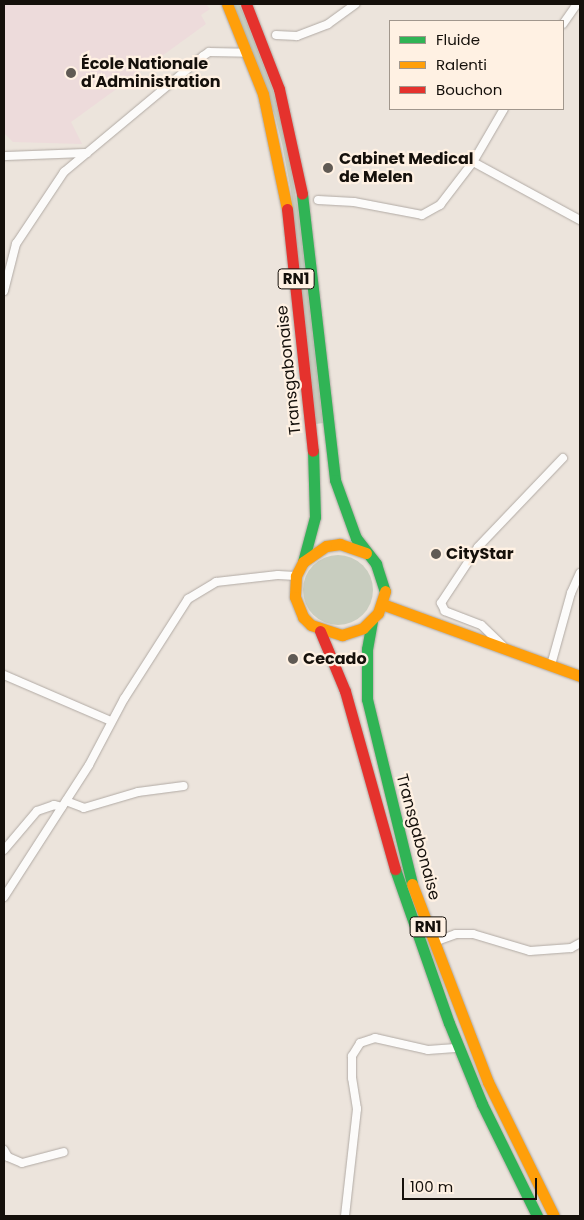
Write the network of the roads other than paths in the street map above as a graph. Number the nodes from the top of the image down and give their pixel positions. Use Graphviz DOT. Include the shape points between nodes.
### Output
graph roads {
  1 [pos="227,4"];
  2 [pos="246,4"];
  3 [pos="356,4"];
  4 [pos="577,4"];
  5 [pos="564,23"];
  6 [pos="276,35"];
  7 [pos="248,53"];
  8 [pos="503,110"];
  9 [pos="87,153"];
  10 [pos="4,156"];
  11 [pos="473,162"];
  12 [pos="318,200"];
  13 [pos="580,220"];
  14 [pos="4,291"];
  15 [pos="563,458"];
  16 [pos="366,553"];
  17 [pos="303,562"];
  18 [pos="580,573"];
  19 [pos="296,576"];
  20 [pos="382,604"];
  21 [pos="372,621"];
  22 [pos="320,631"];
  23 [pos="508,651"];
  24 [pos="550,665"];
  25 [pos="4,675"];
  26 [pos="580,676"];
  27 [pos="112,721"];
  28 [pos="184,786"];
  29 [pos="64,804"];
  30 [pos="4,850"];
  31 [pos="4,897"];
  32 [pos="434,942"];
  33 [pos="580,943"];
  34 [pos="459,1048"];
  35 [pos="4,1150"];
  36 [pos="64,1152"];
  37 [pos="345,1216"];
  38 [pos="537,1216"];
  39 [pos="554,1216"];
  1 -- 7 [label="main road, Transgabonaise / RN1"];
  2 -- 16 [label="main road, RN1" via="279,88 293,142 311,253 335,480 345,514"];
  3 -- 6 [label="street" via="328,24 297,36"];
  4 -- 5 [label="street"];
  7 -- 9 [label="street" via="209,52"];
  7 -- 17 [label="main road, Transgabonaise / RN1" via="263,94 284,183 306,364 316,483 315,517"];
  8 -- 11 [label="street"];
  9 -- 10 [label="street"];
  9 -- 14 [label="street" via="64,172 24,230 16,244"];
  11 -- 12 [label="street" via="440,205 422,215 371,204"];
  11 -- 13 [label="street"];
  15 -- 23 [label="street" via="478,548 441,603 445,611 481,625"];
  16 -- 17 [label="main road" via="340,544 320,549"];
  16 -- 20 [label="main road" via="383,576"];
  17 -- 19 [label="main road"];
  18 -- 24 [label="street"];
  19 -- 22 [label="main road" via="294,592 298,608 303,617"];
  19 -- 27 [label="street" via="278,574 216,582 188,599"];
  20 -- 21 [label="main road"];
  20 -- 23 [label="main road"];
  21 -- 22 [label="main road" via="348,634"];
  21 -- 32 [label="main road, Transgabonaise / RN1" via="366,665 370,714 399,837"];
  22 -- 34 [label="main road, Transgabonaise / RN1" via="341,678 400,886"];
  23 -- 24 [label="main road"];
  24 -- 26 [label="main road"];
  25 -- 27 [label="street"];
  27 -- 29 [label="street"];
  28 -- 29 [label="street" via="138,792 84,808"];
  29 -- 30 [label="street" via="37,811"];
  29 -- 31 [label="street"];
  32 -- 33 [label="street" via="456,934 473,934 530,951 571,948"];
  32 -- 39 [label="main road, Transgabonaise / RN1" via="488,1082"];
  34 -- 37 [label="street" via="428,1050 375,1038 360,1043 352,1056 357,1109"];
  34 -- 38 [label="main road, Transgabonaise / RN1"];
  35 -- 36 [label="street" via="8,1157 22,1163"];
}
